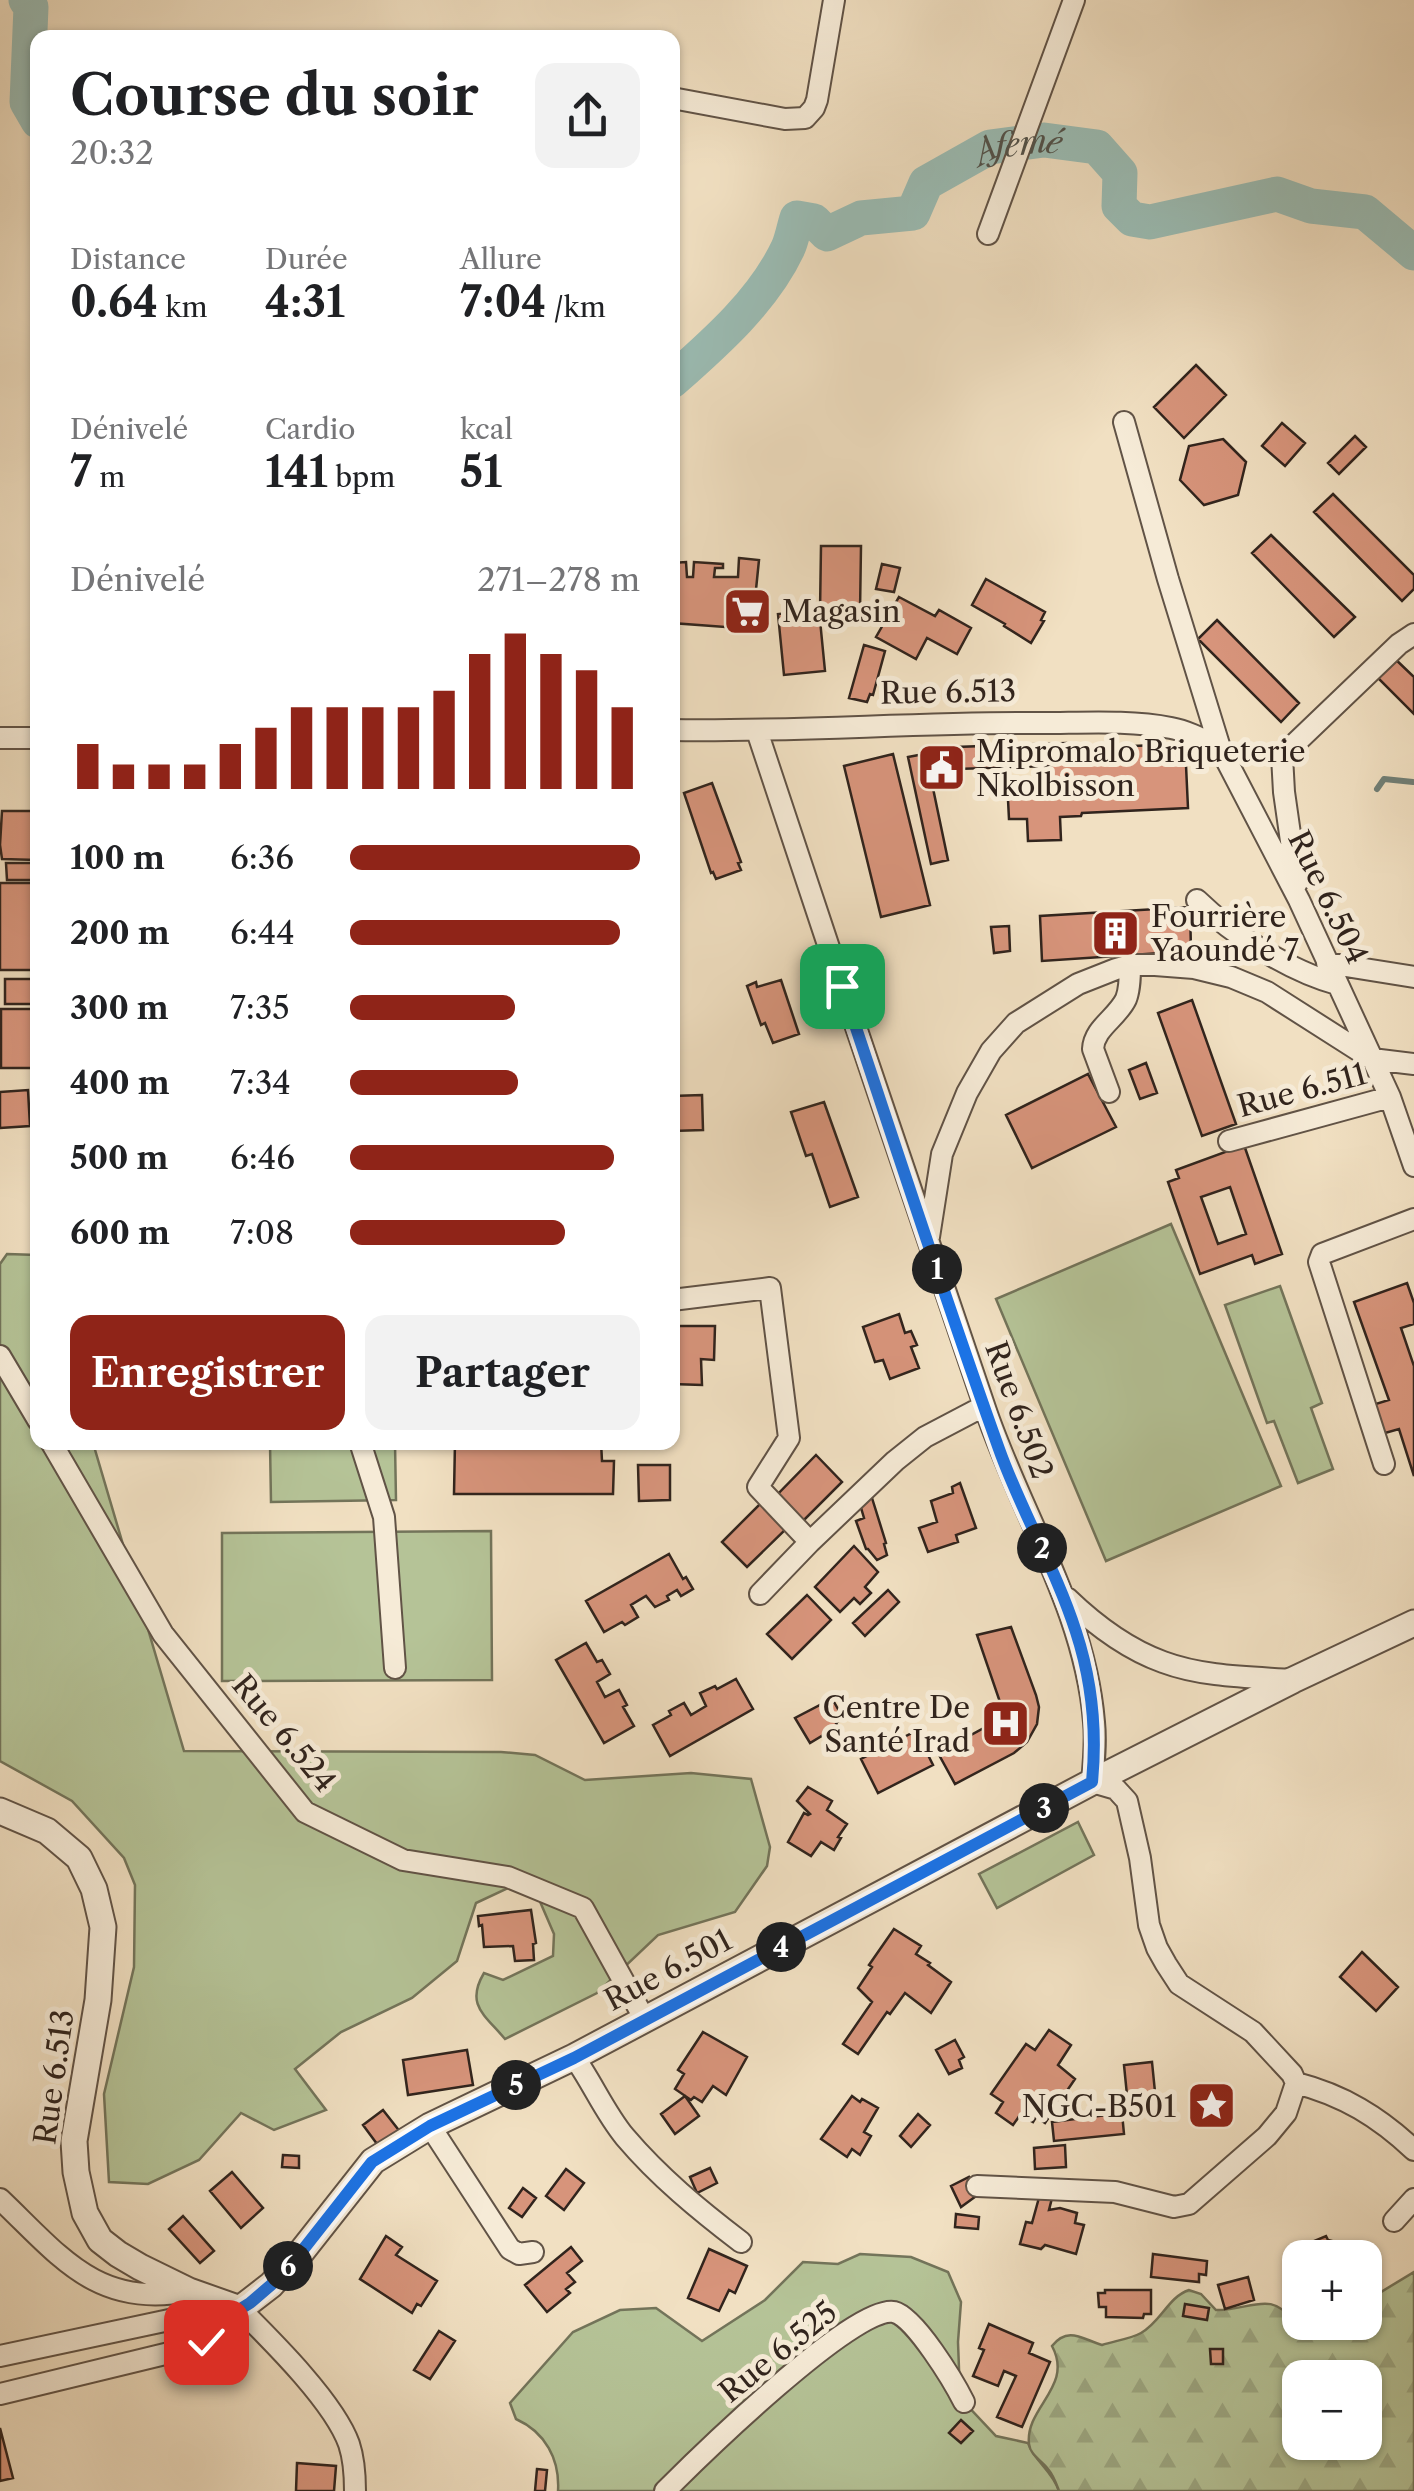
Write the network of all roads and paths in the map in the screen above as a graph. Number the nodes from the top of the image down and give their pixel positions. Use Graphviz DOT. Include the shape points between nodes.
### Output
graph roads {
  1 [pos="834,0"];
  2 [pos="1074,0"];
  3 [pos="680,100"];
  4 [pos="988,234"];
  5 [pos="1124,422"];
  6 [pos="1414,634"];
  7 [pos="680,730"];
  8 [pos="756,731"];
  9 [pos="0,738"];
  10 [pos="30,738"];
  11 [pos="1220,748"];
  12 [pos="1197,900"];
  13 [pos="1299,900"];
  14 [pos="1327,963"];
  15 [pos="1130,965"];
  16 [pos="1414,977"];
  17 [pos="1337,984"];
  18 [pos="1372,1059"];
  19 [pos="1414,1064"];
  20 [pos="1109,1092"];
  21 [pos="1390,1097"];
  22 [pos="1230,1141"];
  23 [pos="1414,1166"];
  24 [pos="1414,1219"];
  25 [pos="928,1242"];
  26 [pos="680,1299"];
  27 [pos="0,1356"];
  28 [pos="984,1406"];
  29 [pos="30,1407"];
  30 [pos="56,1450"];
  31 [pos="363,1450"];
  32 [pos="1384,1464"];
  33 [pos="810,1542"];
  34 [pos="1062,1593"];
  35 [pos="760,1594"];
  36 [pos="1414,1622"];
  37 [pos="395,1668"];
  38 [pos="1293,1680"];
  39 [pos="1092,1782"];
  40 [pos="0,1811"];
  41 [pos="644,2018"];
  42 [pos="574,2058"];
  43 [pos="1296,2083"];
  44 [pos="430,2126"];
  45 [pos="1414,2150"];
  46 [pos="978,2186"];
  47 [pos="0,2199"];
  48 [pos="1414,2199"];
  49 [pos="1394,2221"];
  50 [pos="742,2242"];
  51 [pos="533,2252"];
  52 [pos="189,2290"];
  53 [pos="240,2309"];
  54 [pos="213,2326"];
  55 [pos="0,2356"];
  56 [pos="0,2394"];
  57 [pos="964,2402"];
  58 [pos="354,2491"];
  59 [pos="665,2491"];
  1 -- 3 [label="street" via="814,108 805,118"];
  2 -- 4 [label="street"];
  5 -- 11 [label="street, Rue 6.504"];
  6 -- 13 [label="street" via="1282,756"];
  7 -- 8 [label="street, Rue 6.513"];
  8 -- 11 [label="street, Rue 6.513" via="1118,724 1170,728"];
  8 -- 25 [label="street, Rue 6.502"];
  9 -- 10 [label="street"];
  11 -- 13 [label="street, Rue 6.504"];
  12 -- 17 [label="street" via="1282,962"];
  13 -- 14 [label="street, Rue 6.504"];
  14 -- 16 [label="street"];
  14 -- 17 [label="street, Rue 6.504"];
  15 -- 18 [label="street" via="1231,977 1267,992"];
  15 -- 20 [label="street" via="1126,999 1093,1042"];
  15 -- 25 [label="street" via="1078,984 1016,1023 991,1051 942,1154"];
  17 -- 18 [label="street, Rue 6.504"];
  18 -- 19 [label="street"];
  18 -- 21 [label="street, Rue 6.504"];
  21 -- 22 [label="street, Rue 6.511"];
  21 -- 23 [label="street, Rue 6.504"];
  24 -- 32 [label="street" via="1322,1254 1320,1267"];
  25 -- 28 [label="street, Rue 6.502"];
  26 -- 33 [label="street" via="770,1288 789,1438 758,1487"];
  27 -- 29 [label="street"];
  28 -- 33 [label="street" via="924,1437"];
  28 -- 34 [label="street, Rue 6.502"];
  30 -- 41 [label="street, Rue 6.524" via="163,1634 305,1812 402,1860 508,1877 583,1908"];
  31 -- 37 [label="street" via="384,1517"];
  33 -- 35 [label="street"];
  34 -- 38 [label="street" via="1162,1662"];
  34 -- 39 [label="street, Rue 6.502" via="1089,1684 1096,1743"];
  36 -- 38 [label="street, Rue 6.501"];
  38 -- 39 [label="street, Rue 6.501"];
  39 -- 41 [label="street, Rue 6.501"];
  39 -- 43 [label="street" via="1116,1789 1126,1801 1150,1926 1172,1974 1253,2032"];
  40 -- 52 [label="street, Rue 6.513" via="46,1831 79,1858 103,1927 74,2141 85,2213 100,2240 118,2254"];
  41 -- 42 [label="street, Rue 6.501"];
  42 -- 44 [label="street, Rue 6.501"];
  42 -- 50 [label="street" via="622,2133 689,2202"];
  43 -- 45 [label="street" via="1348,2100"];
  43 -- 46 [label="street" via="1286,2112 1267,2136 1189,2204 1116,2192"];
  44 -- 51 [label="street" via="510,2249"];
  44 -- 53 [label="street, Rue 6.501" via="372,2162 302,2251"];
  47 -- 52 [label="street" via="97,2282 146,2295"];
  48 -- 49 [label="street"];
  52 -- 53 [label="street, Rue 6.513"];
  53 -- 54 [label="street, Rue 6.501"];
  53 -- 58 [label="street" via="339,2421 350,2446"];
  54 -- 55 [label="street" via="204,2317 188,2316"];
  54 -- 56 [label="street, Rue 6.501" via="211,2338 194,2346"];
  57 -- 59 [label="street, Rue 6.525" via="908,2319 878,2314 796,2372"];
}
